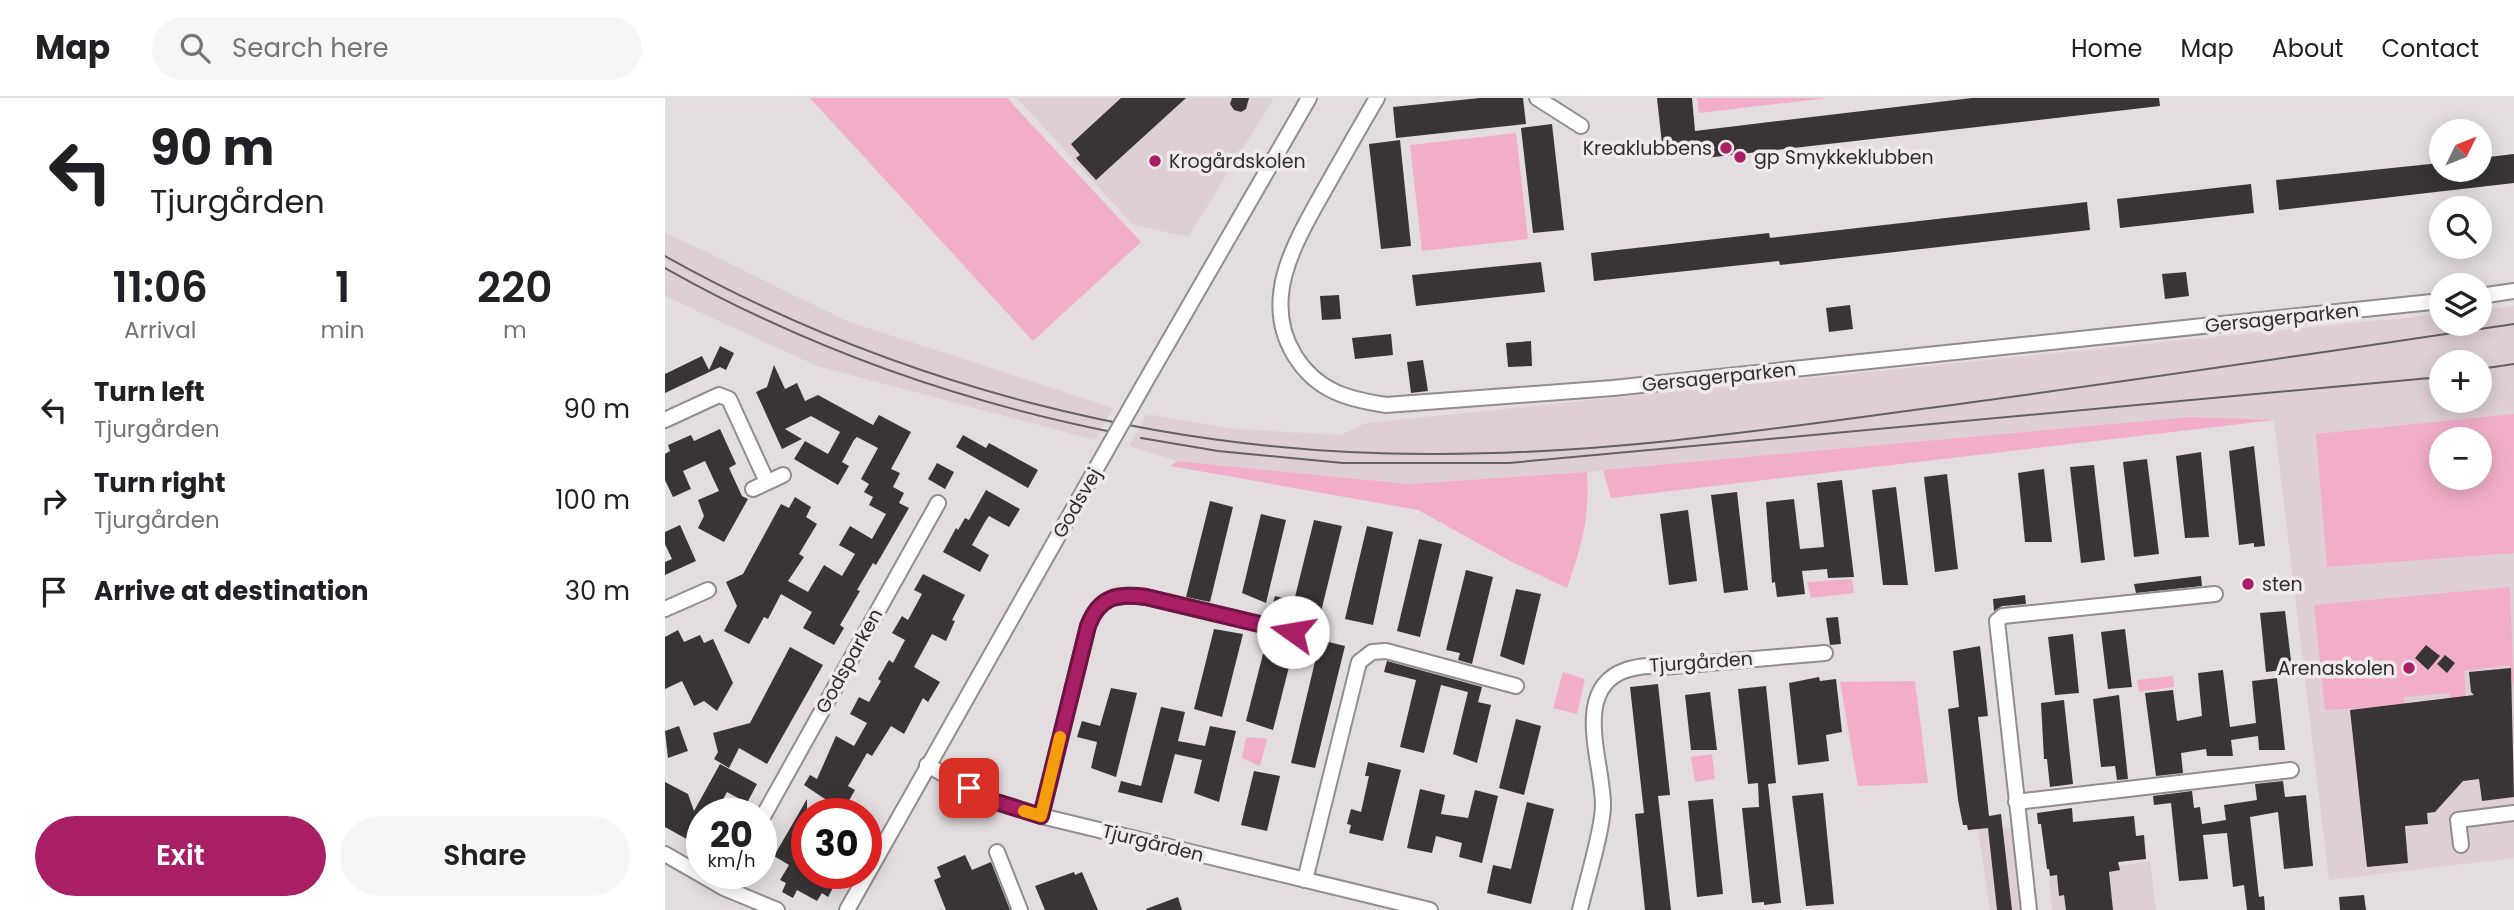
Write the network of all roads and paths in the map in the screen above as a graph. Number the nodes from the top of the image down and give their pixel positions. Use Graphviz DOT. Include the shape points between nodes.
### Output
graph roads {
  1 [pos="1309,98"];
  2 [pos="1377,98"];
  3 [pos="1537,98"];
  4 [pos="1581,126"];
  5 [pos="2514,291"];
  6 [pos="2492,294"];
  7 [pos="2429,302"];
  8 [pos="665,420"];
  9 [pos="783,475"];
  10 [pos="938,503"];
  11 [pos="708,590"];
  12 [pos="2215,594"];
  13 [pos="665,610"];
  14 [pos="1293,632"];
  15 [pos="1825,653"];
  16 [pos="1515,686"];
  17 [pos="927,765"];
  18 [pos="2291,770"];
  19 [pos="773,798"];
  20 [pos="2016,802"];
  21 [pos="2514,813"];
  22 [pos="1041,816"];
  23 [pos="2461,845"];
  24 [pos="997,852"];
  25 [pos="665,855"];
  26 [pos="686,867"];
  27 [pos="1305,880"];
  28 [pos="726,889"];
  29 [pos="777,910"];
  30 [pos="847,910"];
  31 [pos="1020,910"];
  32 [pos="1430,910"];
  33 [pos="1580,910"];
  34 [pos="2029,910"];
  1 -- 17 [label="street, Godsvej, bridge"];
  2 -- 7 [label="street, Gersagerparken" via="1295,243 1282,280 1280,313 1285,340 1315,381 1356,400 1386,405 1613,388"];
  3 -- 4 [label="street"];
  5 -- 6 [label="street"];
  8 -- 9 [label="street" via="719,395 729,399 760,486"];
  10 -- 19 [label="street, Godsparken"];
  11 -- 13 [label="street"];
  12 -- 20 [label="street" via="2003,616 1997,621"];
  14 -- 22 [label="street" via="1146,597 1108,597 1093,612 1088,626"];
  15 -- 33 [label="street, Tjurgården" via="1643,665 1610,676 1599,693 1593,718 1603,807"];
  16 -- 27 [label="street" via="1386,651 1373,652 1359,663"];
  17 -- 22 [label="street, Tjurgården" via="990,800"];
  17 -- 30 [label="street, Godsvej"];
  18 -- 20 [label="street"];
  20 -- 34 [label="street"];
  21 -- 23 [label="street" via="2458,820"];
  22 -- 27 [label="street, Tjurgården"];
  24 -- 31 [label="street"];
  25 -- 26 [label="street"];
  27 -- 32 [label="street, Tjurgården"];
  28 -- 29 [label="street"];
}
